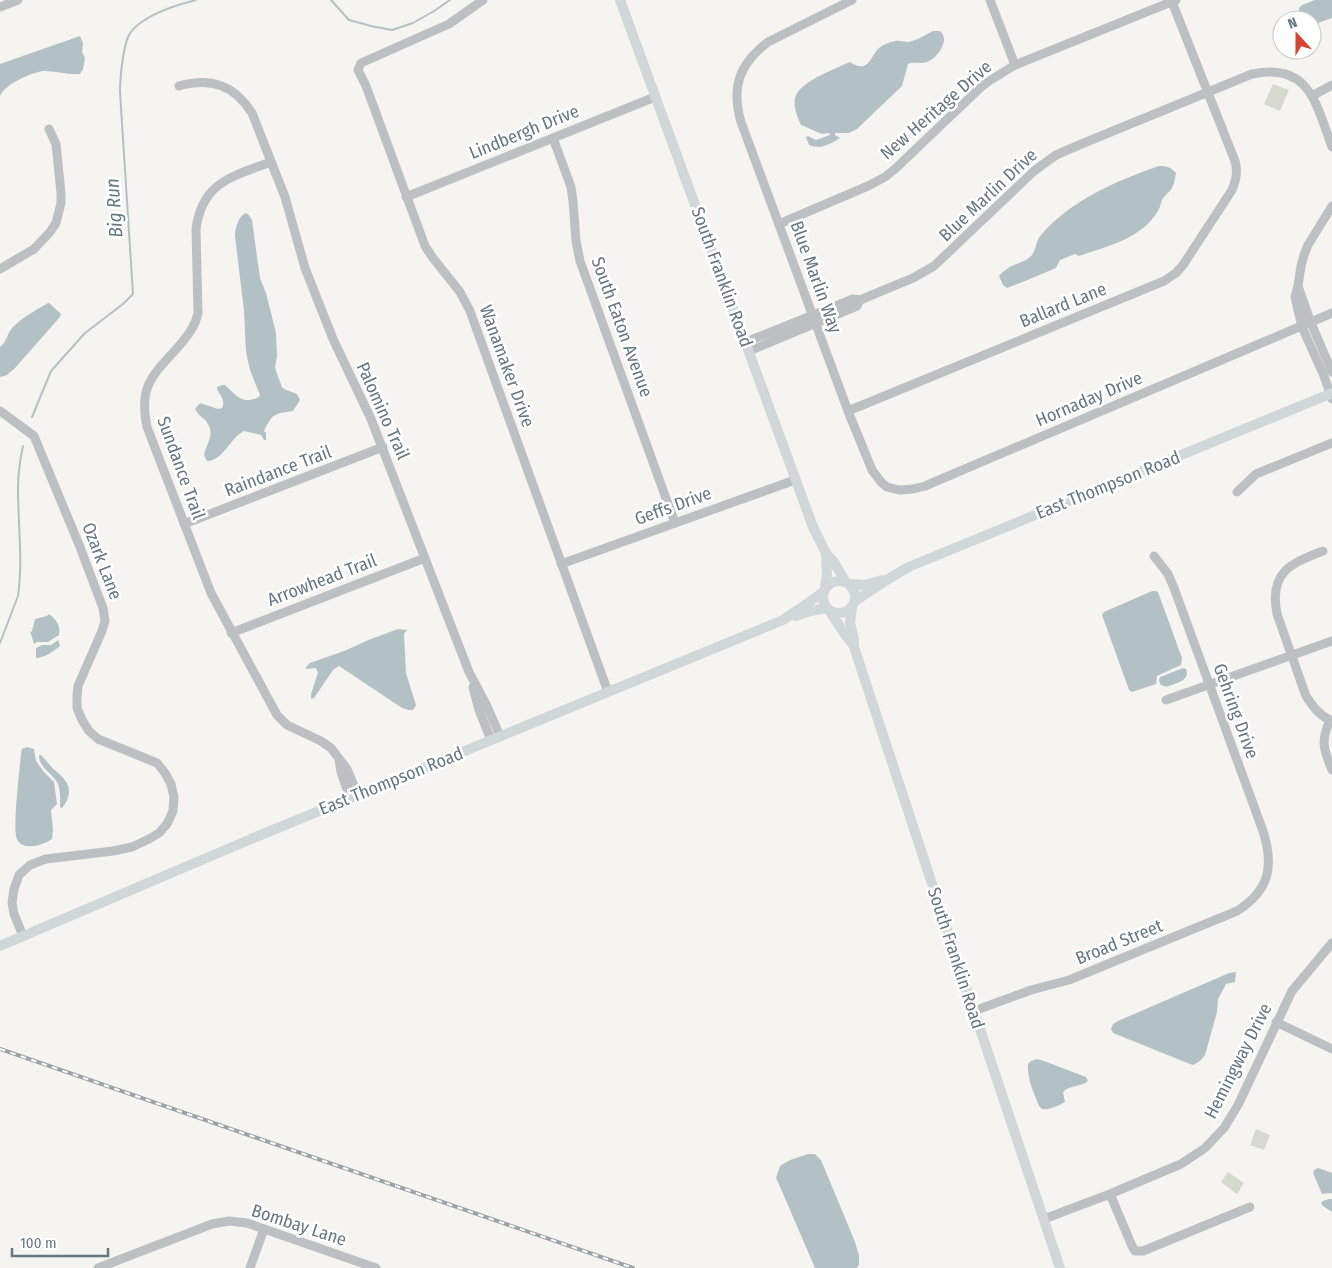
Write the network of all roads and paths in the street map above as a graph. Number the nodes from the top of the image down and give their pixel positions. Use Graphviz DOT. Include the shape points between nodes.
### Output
graph roads {
  1 [pos="18,0"];
  2 [pos="483,0"];
  3 [pos="620,0"];
  4 [pos="852,0"];
  5 [pos="990,0"];
  6 [pos="1174,1"];
  7 [pos="0,7"];
  8 [pos="1015,65"];
  9 [pos="1332,85"];
  10 [pos="179,86"];
  11 [pos="1207,92"];
  12 [pos="1312,96"];
  13 [pos="655,97"];
  14 [pos="49,129"];
  15 [pos="553,138"];
  16 [pos="1332,147"];
  17 [pos="271,162"];
  18 [pos="406,197"];
  19 [pos="1332,206"];
  20 [pos="779,224"];
  21 [pos="0,269"];
  22 [pos="1298,286"];
  23 [pos="1332,314"];
  24 [pos="814,319"];
  25 [pos="1311,323"];
  26 [pos="1302,327"];
  27 [pos="748,347"];
  28 [pos="1332,372"];
  29 [pos="1331,395"];
  30 [pos="0,411"];
  31 [pos="848,411"];
  32 [pos="1332,443"];
  33 [pos="382,447"];
  34 [pos="795,480"];
  35 [pos="888,487"];
  36 [pos="1237,492"];
  37 [pos="675,523"];
  38 [pos="184,524"];
  39 [pos="1323,551"];
  40 [pos="826,553"];
  41 [pos="1154,556"];
  42 [pos="425,558"];
  43 [pos="562,564"];
  44 [pos="885,580"];
  45 [pos="848,583"];
  46 [pos="824,590"];
  47 [pos="853,605"];
  48 [pos="828,609"];
  49 [pos="783,620"];
  50 [pos="231,633"];
  51 [pos="1332,641"];
  52 [pos="854,647"];
  53 [pos="1292,656"];
  54 [pos="1210,685"];
  55 [pos="608,692"];
  56 [pos="1166,700"];
  57 [pos="1331,721"];
  58 [pos="496,738"];
  59 [pos="1332,770"];
  60 [pos="354,796"];
  61 [pos="1265,882"];
  62 [pos="22,936"];
  63 [pos="1332,943"];
  64 [pos="0,946"];
  65 [pos="974,1011"];
  66 [pos="1276,1022"];
  67 [pos="1332,1049"];
  68 [pos="1110,1194"];
  69 [pos="1250,1207"];
  70 [pos="1044,1219"];
  71 [pos="264,1228"];
  72 [pos="122,1259"];
  73 [pos="98,1268"];
  74 [pos="126,1268"];
  75 [pos="250,1268"];
  76 [pos="376,1268"];
  77 [pos="1060,1268"];
  1 -- 7 [label="street"];
  2 -- 18 [label="street, Wanamaker Drive" via="449,24 361,63 358,70"];
  3 -- 13 [label="main road, South Franklin Road"];
  4 -- 20 [label="street, Blue Marlin Way" via="768,42 753,54 738,83 737,109"];
  5 -- 8 [label="street"];
  6 -- 8 [label="street, New Heritage Drive"];
  6 -- 11 [label="street"];
  8 -- 20 [label="street, New Heritage Drive" via="980,88 885,177"];
  9 -- 12 [label="street"];
  10 -- 17 [label="street, Palomino Trail" via="208,82 238,95 252,114"];
  11 -- 12 [label="street, Blue Marlin Drive" via="1252,74 1272,72 1293,77"];
  11 -- 24 [label="street, Blue Marlin Drive" via="1056,155 934,266 860,300 857,306"];
  11 -- 31 [label="street, Ballard Lane" via="1235,161 1236,181 1183,265 1171,277"];
  12 -- 16 [label="street"];
  13 -- 15 [label="street, Lindbergh Drive"];
  13 -- 27 [label="main road, South Franklin Road"];
  14 -- 21 [label="street" via="56,144 61,194 56,223 34,249"];
  15 -- 18 [label="street, Lindbergh Drive"];
  15 -- 37 [label="street, South Eaton Avenue" via="571,187 580,261"];
  17 -- 33 [label="street, Palomino Trail" via="332,339 366,405"];
  17 -- 38 [label="street, Sundance Trail" via="223,181 205,201 196,229 196,322 154,375 144,397 146,426"];
  18 -- 43 [label="street, Wanamaker Drive" via="425,246 470,310"];
  19 -- 22 [label="street" via="1308,245"];
  20 -- 24 [label="street, Blue Marlin Way"];
  22 -- 25 [label="street"];
  22 -- 26 [label="street" via="1294,297"];
  23 -- 25 [label="street, Hornaday Drive"];
  24 -- 27 [label="street, Blue Marlin Drive"];
  24 -- 31 [label="street, Blue Marlin Way"];
  25 -- 26 [label="street, Hornaday Drive"];
  25 -- 28 [label="street"];
  26 -- 29 [label="street"];
  26 -- 35 [label="street, Hornaday Drive" via="924,486 899,490"];
  27 -- 34 [label="main road, South Franklin Road"];
  29 -- 44 [label="main road, East Thompson Road" via="911,566"];
  30 -- 62 [label="street, Ozark Lane" via="34,436 103,608 105,621 102,631 78,686 77,708 82,720 98,739 157,763 171,784 174,797 173,811 167,824 149,840 113,851 46,859 30,865 20,875 12,903"];
  31 -- 35 [label="street, Blue Marlin Way" via="872,470"];
  32 -- 36 [label="street" via="1256,474"];
  33 -- 38 [label="street, Raindance Trail"];
  33 -- 42 [label="street, Palomino Trail"];
  34 -- 37 [label="street, Geffs Drive"];
  34 -- 40 [label="main road, South Franklin Road"];
  37 -- 43 [label="street, Geffs Drive"];
  38 -- 50 [label="street, Sundance Trail"];
  39 -- 53 [label="street" via="1291,565 1275,590 1277,614"];
  40 -- 45 [label="main road, South Franklin Road"];
  40 -- 46 [label="main road, South Franklin Road"];
  41 -- 54 [label="street, Gehring Drive" via="1168,574"];
  42 -- 50 [label="street, Arrowhead Trail"];
  42 -- 58 [label="street, Palomino Trail" via="470,672 479,710"];
  43 -- 55 [label="street, Wanamaker Drive"];
  44 -- 45 [label="main road, East Thompson Road" via="865,585"];
  44 -- 47 [label="main road, East Thompson Road"];
  45 -- 46 [label="main road" via="836,580"];
  45 -- 47 [label="main road" via="855,592"];
  46 -- 48 [label="main road" via="823,602"];
  46 -- 49 [label="main road, East Thompson Road"];
  47 -- 48 [label="main road" via="841,613"];
  47 -- 52 [label="main road, South Franklin Road" via="850,622"];
  48 -- 49 [label="main road, East Thompson Road"];
  48 -- 52 [label="main road, South Franklin Road"];
  49 -- 55 [label="main road, East Thompson Road"];
  50 -- 60 [label="street, Sundance Trail" via="277,716 331,748"];
  51 -- 53 [label="street"];
  52 -- 65 [label="main road, South Franklin Road"];
  53 -- 54 [label="street"];
  53 -- 57 [label="street" via="1306,696 1313,707"];
  54 -- 56 [label="street"];
  54 -- 61 [label="street, Gehring Drive" via="1267,845 1269,863"];
  55 -- 58 [label="main road, East Thompson Road"];
  57 -- 59 [label="street" via="1325,731 1324,750"];
  58 -- 60 [label="main road, East Thompson Road"];
  60 -- 62 [label="main road, East Thompson Road"];
  61 -- 65 [label="street, Broad Street" via="1247,905 1237,910 1069,980"];
  62 -- 64 [label="main road, East Thompson Road"];
  63 -- 66 [label="street, Hemingway Drive" via="1292,991"];
  65 -- 70 [label="main road, South Franklin Road"];
  66 -- 67 [label="street"];
  66 -- 68 [label="street, Hemingway Drive" via="1238,1105 1224,1128 1205,1148 1181,1164"];
  68 -- 69 [label="street" via="1136,1251 1143,1251"];
  68 -- 70 [label="street, Hemingway Drive"];
  70 -- 77 [label="main road, South Franklin Road"];
  71 -- 72 [label="street, Bombay Lane" via="246,1222 212,1224"];
  71 -- 75 [label="street"];
  71 -- 76 [label="street, Bombay Lane"];
  72 -- 73 [label="street, Bombay Lane"];
  72 -- 74 [label="street"];
}
